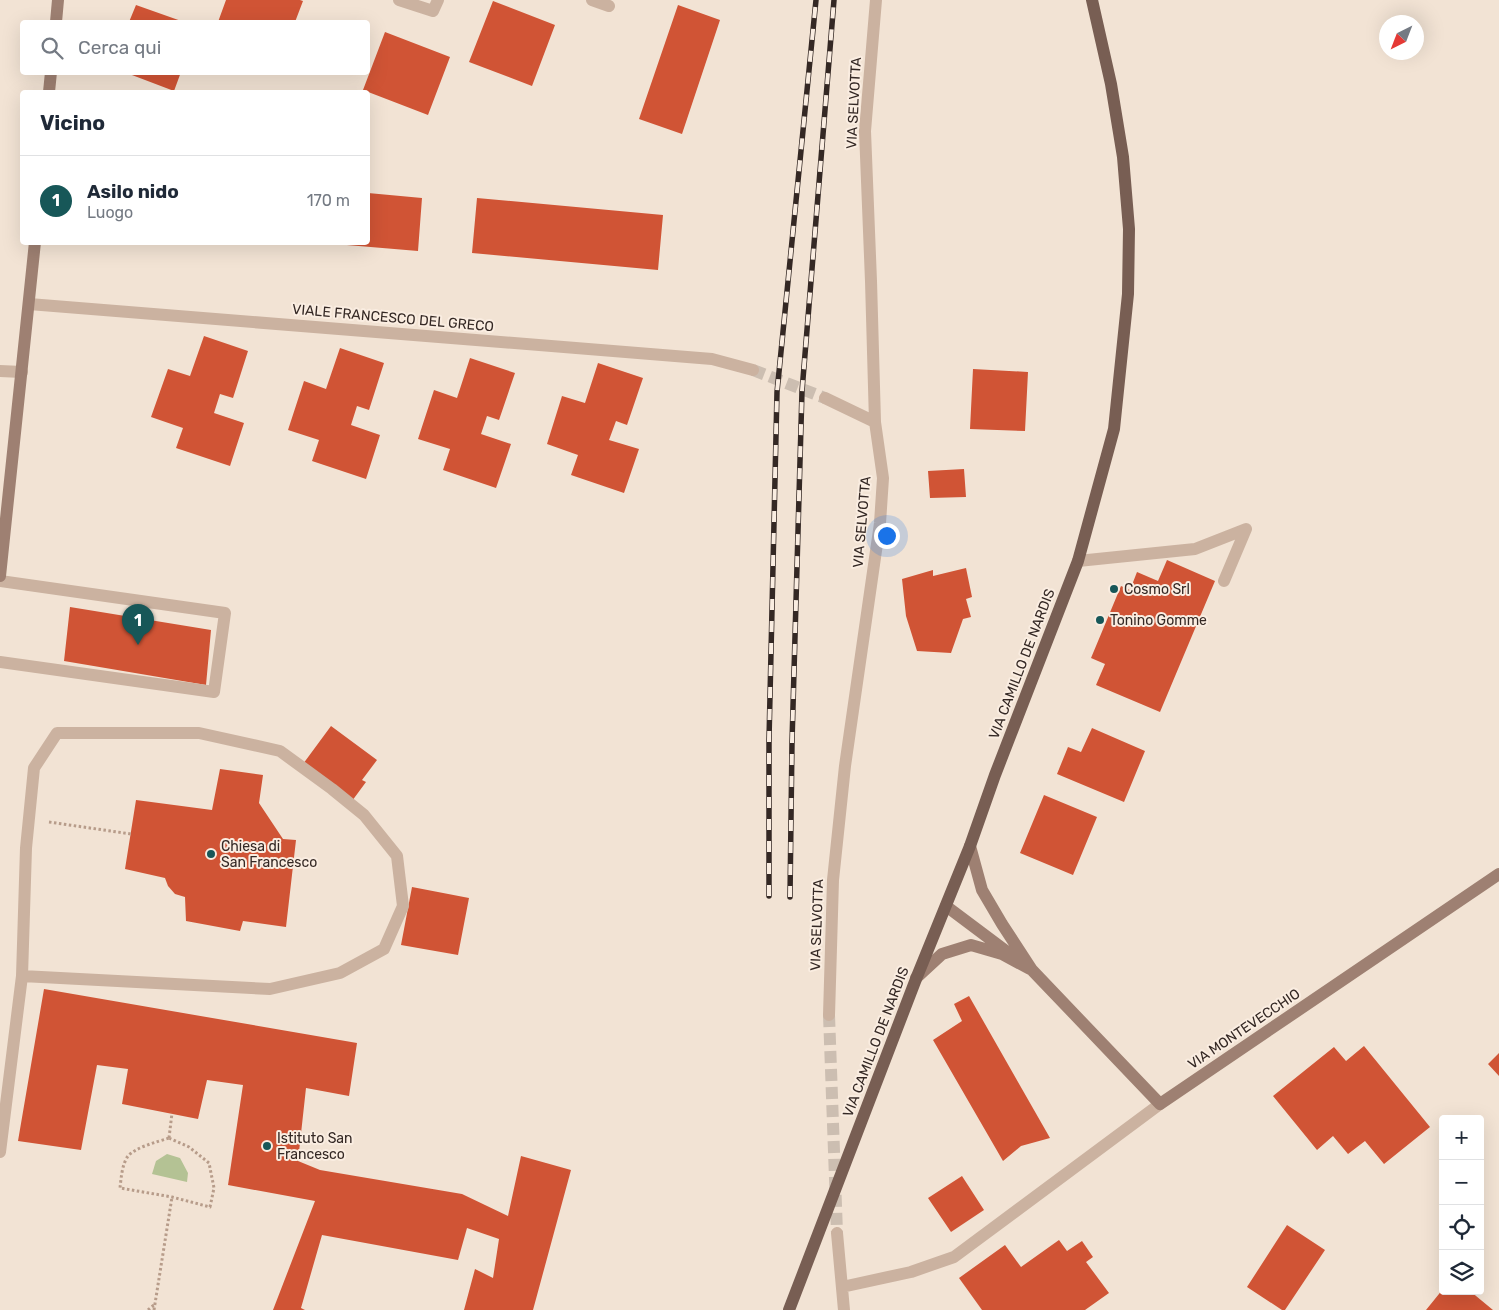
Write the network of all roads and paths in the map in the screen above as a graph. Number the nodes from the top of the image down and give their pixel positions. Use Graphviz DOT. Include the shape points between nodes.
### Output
graph roads {
  1 [pos="58,0"];
  2 [pos="399,0"];
  3 [pos="438,0"];
  4 [pos="592,0"];
  5 [pos="876,0"];
  6 [pos="1092,0"];
  7 [pos="609,6"];
  8 [pos="56,20"];
  9 [pos="51,75"];
  10 [pos="50,90"];
  11 [pos="35,245"];
  12 [pos="30,304"];
  13 [pos="753,370"];
  14 [pos="0,371"];
  15 [pos="22,372"];
  16 [pos="825,398"];
  17 [pos="875,422"];
  18 [pos="1078,561"];
  19 [pos="0,576"];
  20 [pos="0,580"];
  21 [pos="1224,580"];
  22 [pos="0,662"];
  23 [pos="28,820"];
  24 [pos="131,834"];
  25 [pos="970,846"];
  26 [pos="1499,874"];
  27 [pos="946,906"];
  28 [pos="1032,970"];
  29 [pos="22,976"];
  30 [pos="916,979"];
  31 [pos="829,1015"];
  32 [pos="1160,1104"];
  33 [pos="172,1113"];
  34 [pos="169,1138"];
  35 [pos="0,1152"];
  36 [pos="172,1197"];
  37 [pos="838,1233"];
  38 [pos="842,1287"];
  39 [pos="155,1304"];
  40 [pos="148,1310"];
  41 [pos="154,1310"];
  42 [pos="789,1310"];
  43 [pos="844,1310"];
  1 -- 8 [label="street"];
  2 -- 3 [label="street" via="433,11"];
  4 -- 7 [label="street"];
  5 -- 17 [label="street, VIA SELVOTTA" via="865,131"];
  6 -- 18 [label="main road, VIA CAMILLO DE NARDIS" via="1123,157 1129,229 1128,294 1114,429"];
  9 -- 10 [label="street"];
  11 -- 12 [label="street"];
  12 -- 13 [label="street, VIALE FRANCESCO DEL GRECO" via="712,359"];
  12 -- 15 [label="street"];
  14 -- 15 [label="street"];
  15 -- 19 [label="street"];
  16 -- 17 [label="street"];
  17 -- 31 [label="street, VIA SELVOTTA" via="883,478 880,523 845,766 834,880"];
  18 -- 21 [label="street" via="1195,550 1246,529"];
  18 -- 25 [label="main road, VIA CAMILLO DE NARDIS"];
  20 -- 22 [label="street" via="225,613 214,692"];
  23 -- 24 [label="path"];
  23 -- 29 [label="street"];
  23 -- 29 [label="street" via="34,768 57,733 199,734 280,751 364,816 397,856 403,906 384,948 340,974 270,988"];
  25 -- 27 [label="main road, VIA CAMILLO DE NARDIS"];
  25 -- 28 [label="street" via="982,890"];
  26 -- 32 [label="street, VIA MONTEVECCHIO"];
  27 -- 28 [label="street"];
  27 -- 30 [label="main road, VIA CAMILLO DE NARDIS"];
  28 -- 30 [label="street" via="1002,954 971,945 942,954"];
  28 -- 32 [label="street"];
  29 -- 35 [label="street"];
  30 -- 42 [label="main road, VIA CAMILLO DE NARDIS"];
  32 -- 38 [label="street" via="954,1256 911,1272"];
  33 -- 34 [label="path"];
  34 -- 36 [label="path" via="145,1146 128,1157 120,1188"];
  34 -- 36 [label="path" via="189,1147 209,1162 214,1188 210,1207"];
  36 -- 39 [label="path"];
  37 -- 38 [label="street"];
  38 -- 43 [label="street"];
  39 -- 40 [label="path"];
  39 -- 41 [label="path"];
}
